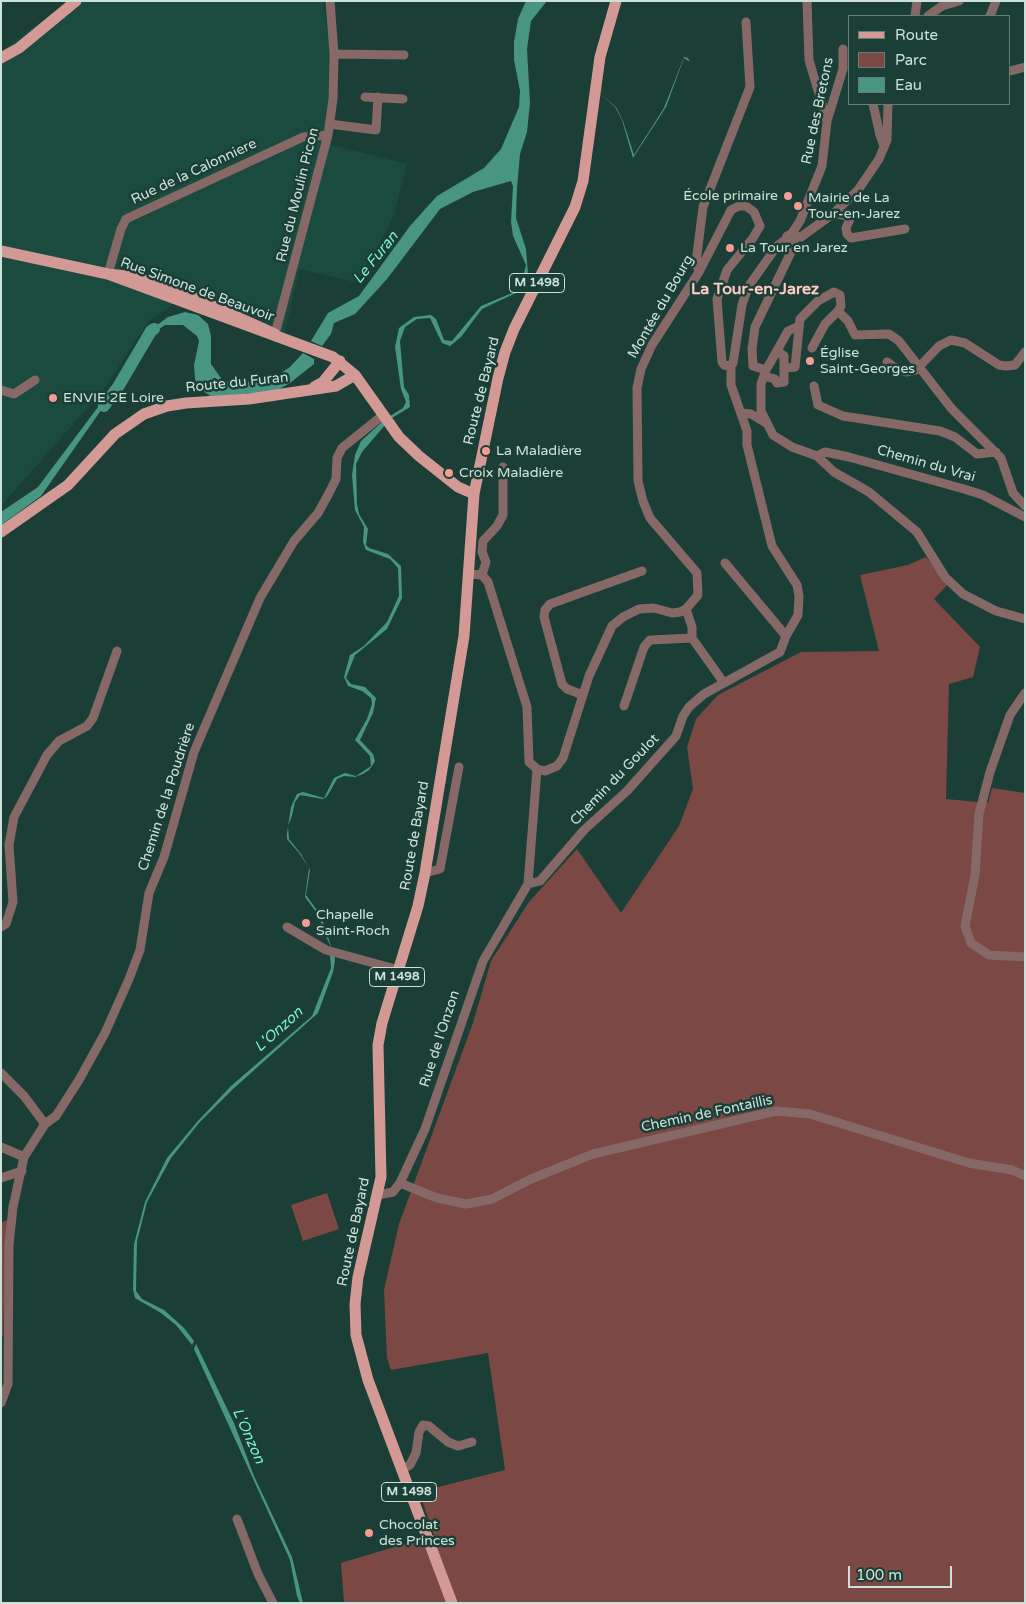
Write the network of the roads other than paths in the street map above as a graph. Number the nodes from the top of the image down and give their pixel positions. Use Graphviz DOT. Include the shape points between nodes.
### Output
graph roads {
  1 [pos="76,1"];
  2 [pos="330,1"];
  3 [pos="616,1"];
  4 [pos="807,1"];
  5 [pos="917,1"];
  6 [pos="959,1"];
  7 [pos="996,1"];
  8 [pos="915,15"];
  9 [pos="929,15"];
  10 [pos="990,15"];
  11 [pos="746,22"];
  12 [pos="843,49"];
  13 [pos="334,54"];
  14 [pos="404,55"];
  15 [pos="1,58"];
  16 [pos="1025,67"];
  17 [pos="846,69"];
  18 [pos="1011,71"];
  19 [pos="365,97"];
  20 [pos="378,97"];
  21 [pos="403,99"];
  22 [pos="873,105"];
  23 [pos="888,105"];
  24 [pos="827,121"];
  25 [pos="330,124"];
  26 [pos="328,135"];
  27 [pos="884,146"];
  28 [pos="834,213"];
  29 [pos="905,229"];
  30 [pos="792,238"];
  31 [pos="1,251"];
  32 [pos="699,272"];
  33 [pos="108,274"];
  34 [pos="838,312"];
  35 [pos="799,326"];
  36 [pos="275,334"];
  37 [pos="798,338"];
  38 [pos="777,351"];
  39 [pos="1025,352"];
  40 [pos="340,361"];
  41 [pos="887,362"];
  42 [pos="730,366"];
  43 [pos="920,366"];
  44 [pos="786,368"];
  45 [pos="765,373"];
  46 [pos="355,375"];
  47 [pos="34,380"];
  48 [pos="814,386"];
  49 [pos="1,390"];
  50 [pos="310,390"];
  51 [pos="742,412"];
  52 [pos="383,415"];
  53 [pos="766,423"];
  54 [pos="996,452"];
  55 [pos="817,456"];
  56 [pos="503,467"];
  57 [pos="474,494"];
  58 [pos="1025,506"];
  59 [pos="1025,517"];
  60 [pos="1,532"];
  61 [pos="725,563"];
  62 [pos="642,571"];
  63 [pos="469,574"];
  64 [pos="482,575"];
  65 [pos="686,609"];
  66 [pos="1025,619"];
  67 [pos="786,636"];
  68 [pos="692,638"];
  69 [pos="117,651"];
  70 [pos="724,683"];
  71 [pos="1025,693"];
  72 [pos="583,696"];
  73 [pos="624,706"];
  74 [pos="459,768"];
  75 [pos="537,769"];
  76 [pos="425,873"];
  77 [pos="528,884"];
  78 [pos="1,927"];
  79 [pos="287,927"];
  80 [pos="1025,957"];
  81 [pos="399,970"];
  82 [pos="1,1072"];
  83 [pos="45,1124"];
  84 [pos="1,1147"];
  85 [pos="24,1157"];
  86 [pos="22,1171"];
  87 [pos="1025,1176"];
  88 [pos="1,1178"];
  89 [pos="400,1183"];
  90 [pos="378,1195"];
  91 [pos="1,1403"];
  92 [pos="472,1442"];
  93 [pos="401,1470"];
  94 [pos="236,1519"];
  95 [pos="273,1603"];
  96 [pos="452,1603"];
  1 -- 15 [label="main road" via="19,48"];
  2 -- 13 [label="street, Rue du Moulin Picon"];
  3 -- 57 [label="main road, Route de Bayard / M 1498" via="597,72 583,181 575,207 505,352"];
  4 -- 24 [label="street" via="809,60"];
  5 -- 8 [label="street"];
  6 -- 9 [label="street" via="942,6"];
  7 -- 10 [label="street"];
  11 -- 32 [label="street" via="750,87 703,207 696,262"];
  12 -- 17 [label="street, Rue des Bretons"];
  13 -- 14 [label="street"];
  13 -- 25 [label="street, Rue du Moulin Picon"];
  16 -- 18 [label="street"];
  17 -- 24 [label="street, Rue des Bretons"];
  19 -- 20 [label="street"];
  20 -- 21 [label="street"];
  20 -- 25 [label="street" via="376,130"];
  22 -- 27 [label="street"];
  23 -- 27 [label="street"];
  24 -- 30 [label="street, Rue des Bretons" via="822,166"];
  25 -- 26 [label="street, Rue du Moulin Picon"];
  26 -- 33 [label="street, Rue de la Calonniere" via="303,137 126,219"];
  26 -- 36 [label="street, Rue du Moulin Picon"];
  27 -- 28 [label="street" via="858,190"];
  28 -- 29 [label="street" via="851,217 846,228 852,238"];
  28 -- 30 [label="street" via="801,237"];
  30 -- 42 [label="street" via="778,246 748,287"];
  30 -- 45 [label="street" via="792,250 755,327 753,366"];
  31 -- 33 [label="main road, Rue Simone de Beauvoir"];
  32 -- 42 [label="street, Montée du Bourg" via="731,210 746,206 754,212 760,226 727,270 718,299 722,362"];
  32 -- 65 [label="street, Montée du Bourg" via="652,345 637,388 638,482 650,518 697,573 698,595"];
  33 -- 36 [label="main road, Rue Simone de Beauvoir" via="135,277 195,298"];
  34 -- 35 [label="street" via="840,295 834,292 818,302 800,320"];
  34 -- 37 [label="street" via="825,324 814,344"];
  34 -- 43 [label="street" via="856,335 889,334"];
  35 -- 37 [label="street"];
  35 -- 38 [label="street" via="788,331"];
  36 -- 40 [label="main road, Rue Simone de Beauvoir"];
  37 -- 44 [label="street" via="795,367"];
  38 -- 44 [label="street" via="784,356"];
  38 -- 45 [label="street"];
  39 -- 43 [label="street" via="1015,365 999,365 965,343 952,340 939,346"];
  40 -- 46 [label="main road, Rue Simone de Beauvoir"];
  40 -- 50 [label="main road, Route du Furan" via="323,382"];
  41 -- 43 [label="street" via="906,372"];
  42 -- 51 [label="street, Chemin du Goulot" via="736,404"];
  43 -- 54 [label="street" via="956,414"];
  44 -- 45 [label="street" via="784,382 777,382"];
  45 -- 53 [label="street" via="761,384 761,411"];
  46 -- 50 [label="main road, Route du Furan" via="336,386"];
  46 -- 52 [label="main road, Rue Simone de Beauvoir"];
  47 -- 49 [label="street" via="14,394"];
  48 -- 54 [label="street" via="818,405 843,416 940,431 955,437 977,454"];
  50 -- 60 [label="main road, Route du Furan" via="249,400 186,403 144,414 115,434 68,485"];
  51 -- 53 [label="street"];
  51 -- 67 [label="street, Chemin du Goulot" via="772,546 797,585 798,615"];
  52 -- 57 [label="main road, Rue Simone de Beauvoir" via="419,456 461,489"];
  52 -- 83 [label="street, Chemin de la Poudrière" via="342,448 336,479 328,495 318,513 294,540 260,598 194,752 164,858 149,893 140,950 129,980 79,1080 56,1116"];
  53 -- 55 [label="street" via="780,440"];
  54 -- 58 [label="street" via="1004,464 1013,493"];
  55 -- 59 [label="street, Chemin du Vrai" via="825,452 849,457 964,489"];
  55 -- 66 [label="street" via="834,472 869,492 917,532 945,577 963,594 996,611"];
  56 -- 64 [label="street" via="503,515 482,541 486,562"];
  57 -- 63 [label="main road, Route de Bayard / M 1498"];
  61 -- 67 [label="street"];
  62 -- 72 [label="street" via="550,604 545,610 544,617 562,684"];
  63 -- 64 [label="street"];
  63 -- 76 [label="main road, Route de Bayard / M 1498" via="464,636"];
  64 -- 75 [label="street" via="488,582 527,707 529,762"];
  65 -- 68 [label="street"];
  65 -- 72 [label="street" via="672,613 654,608 639,609 617,621 599,653"];
  67 -- 70 [label="street, Chemin du Goulot" via="780,652"];
  68 -- 70 [label="street"];
  68 -- 73 [label="street" via="650,640 644,647"];
  69 -- 78 [label="street" via="93,718 87,726 58,741 47,755 14,817 10,845 13,902 8,920"];
  70 -- 77 [label="street, Chemin du Goulot" via="689,707 676,736 633,784 584,830 540,881"];
  71 -- 80 [label="street" via="1010,716 979,814 975,875 965,926 971,943 990,955"];
  72 -- 75 [label="street" via="563,758 545,771"];
  74 -- 76 [label="street" via="440,869"];
  75 -- 77 [label="street"];
  76 -- 81 [label="main road, Route de Bayard / M 1498"];
  77 -- 89 [label="street, Rue de l'Onzon" via="483,961 425,1129"];
  79 -- 81 [label="street" via="326,950"];
  81 -- 90 [label="main road, Route de Bayard / M 1498" via="378,1045 382,1155"];
  82 -- 83 [label="street"];
  83 -- 85 [label="street, Chemin de la Poudrière"];
  84 -- 85 [label="street"];
  85 -- 86 [label="street"];
  86 -- 88 [label="street"];
  86 -- 91 [label="street" via="8,1245 8,1384"];
  87 -- 89 [label="street, Chemin de Fontaillis" via="1012,1170 969,1163 810,1114 776,1111 593,1154 492,1199 466,1204 437,1198"];
  89 -- 90 [label="street" via="394,1192"];
  90 -- 93 [label="main road, Route de Bayard / M 1498" via="358,1277 355,1320 361,1357"];
  92 -- 93 [label="street" via="458,1446 423,1425 416,1453 410,1465"];
  93 -- 96 [label="main road, Route de Bayard / M 1498"];
  94 -- 95 [label="street"];
}
